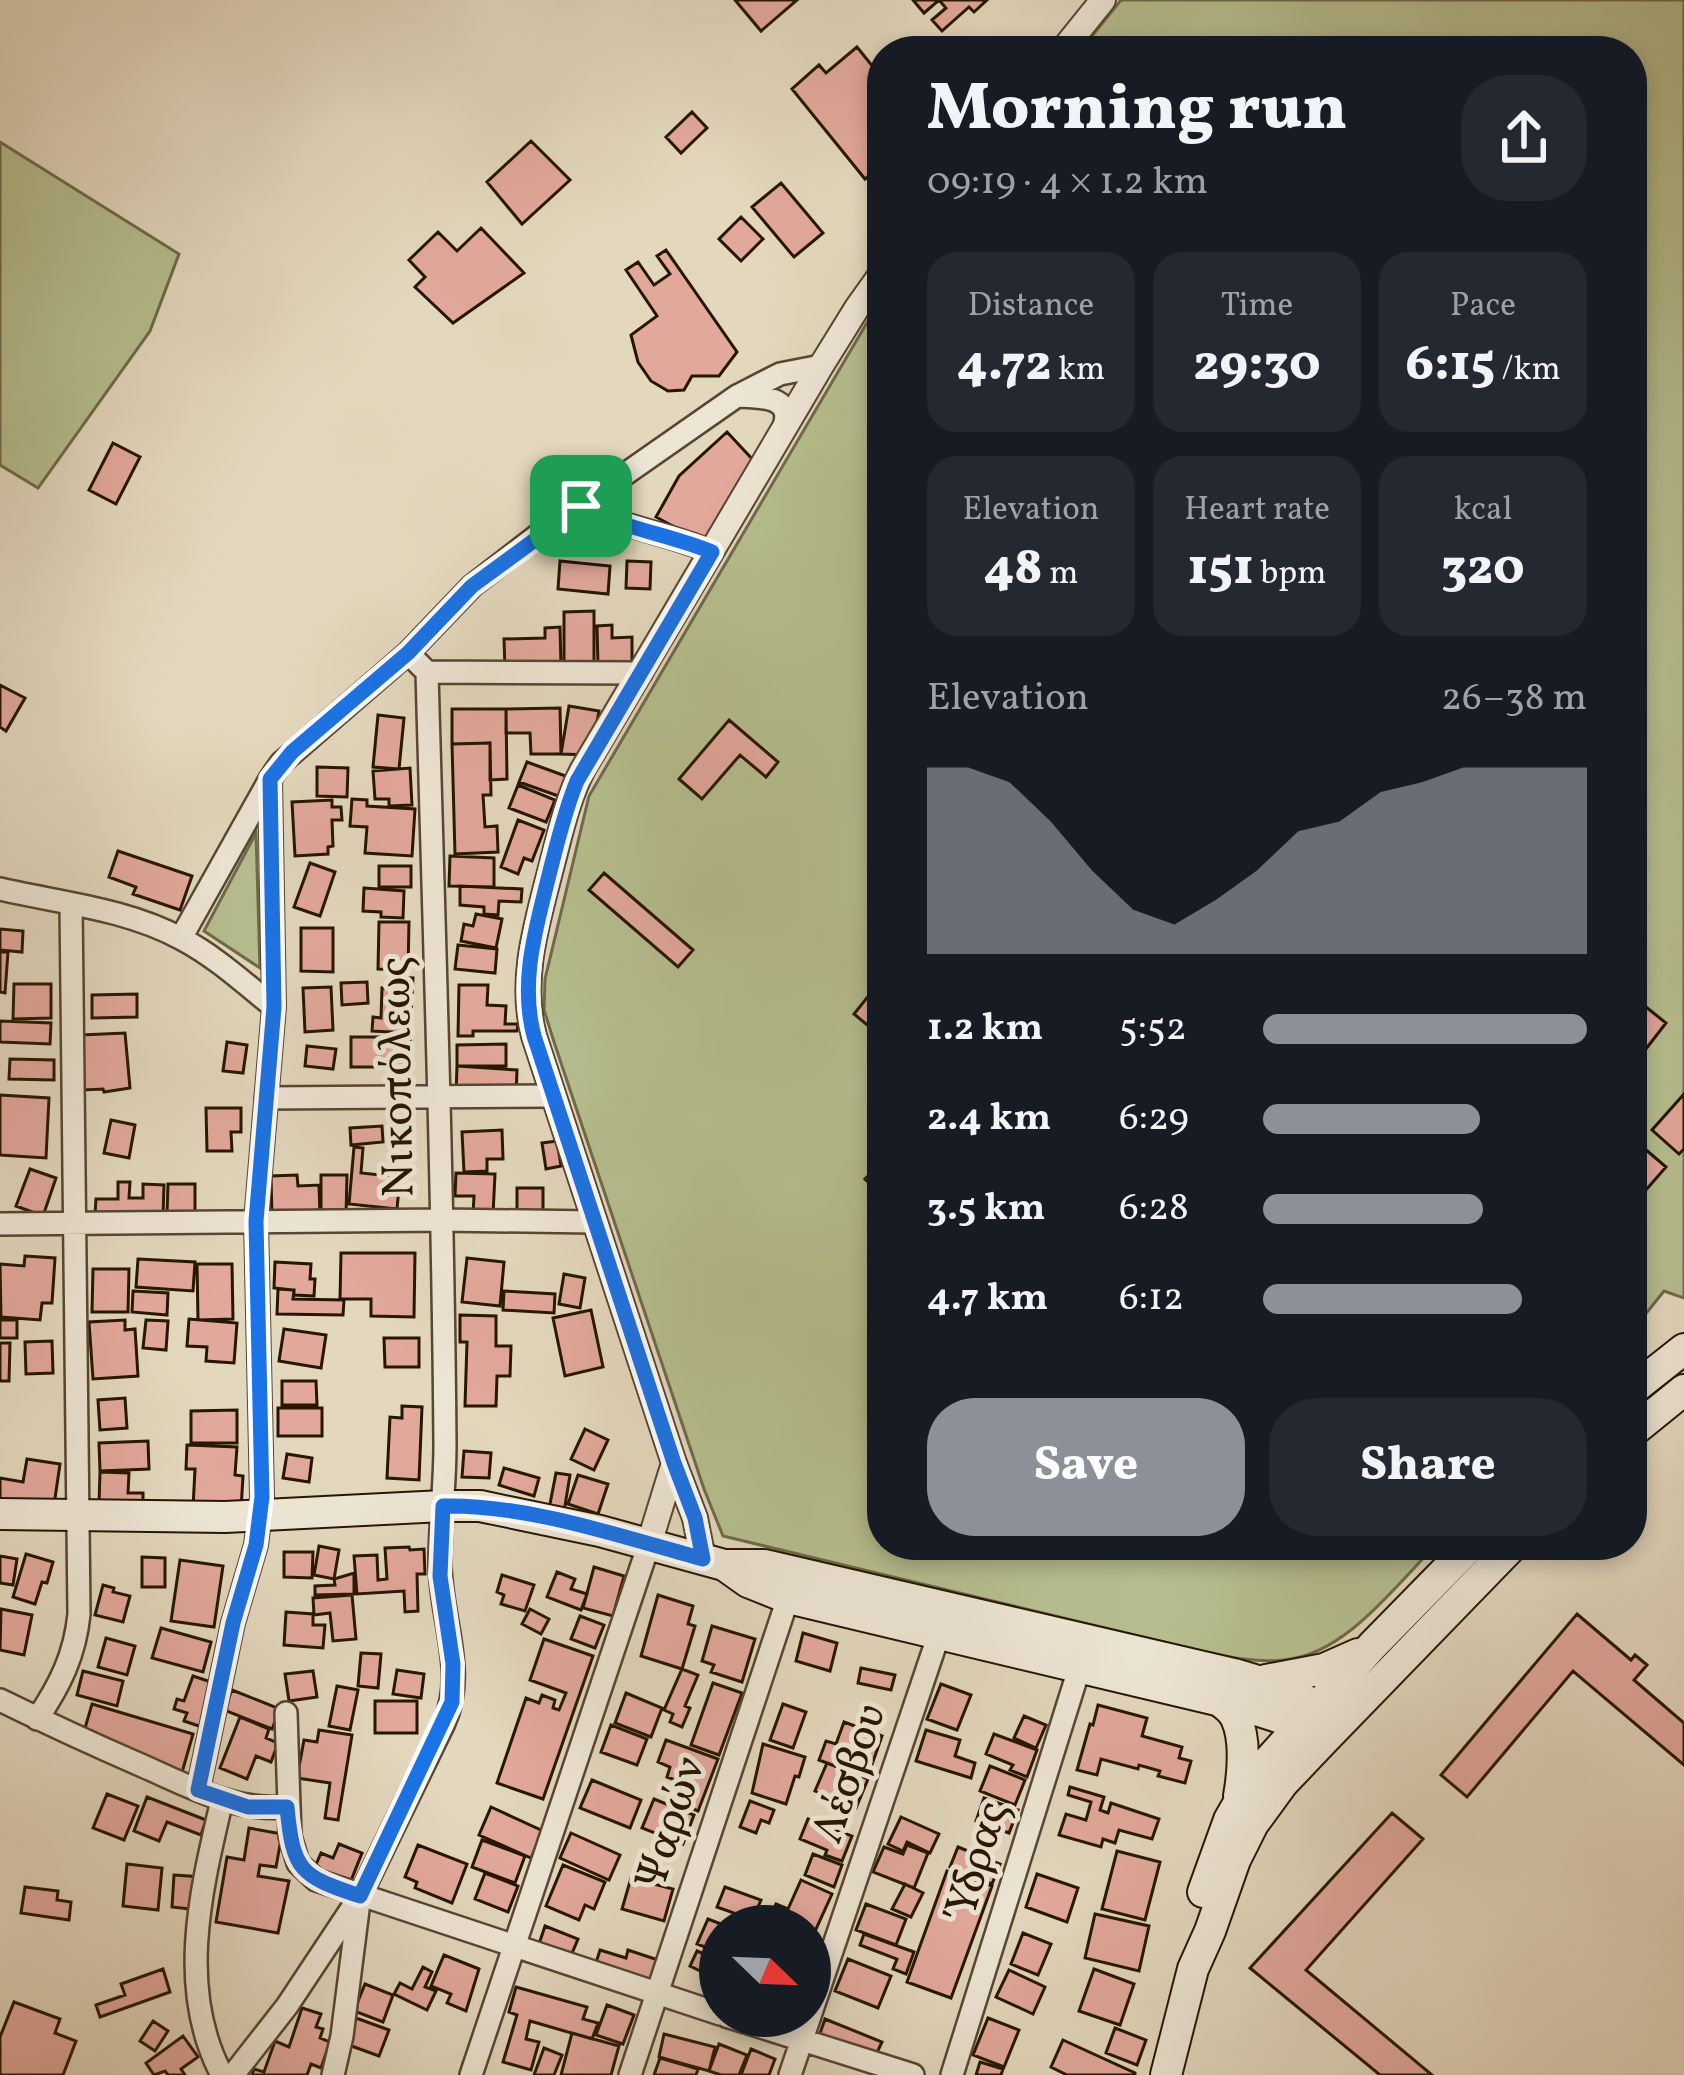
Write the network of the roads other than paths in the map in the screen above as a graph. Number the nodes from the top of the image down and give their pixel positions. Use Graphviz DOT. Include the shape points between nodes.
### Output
graph roads {
  1 [pos="1103,0"];
  2 [pos="1074,36"];
  3 [pos="867,294"];
  4 [pos="821,366"];
  5 [pos="737,396"];
  6 [pos="782,432"];
  7 [pos="581,506"];
  8 [pos="712,552"];
  9 [pos="408,653"];
  10 [pos="427,672"];
  11 [pos="641,673"];
  12 [pos="270,779"];
  13 [pos="0,889"];
  14 [pos="71,904"];
  15 [pos="181,938"];
  16 [pos="274,1007"];
  17 [pos="439,1096"];
  18 [pos="554,1096"];
  19 [pos="266,1098"];
  20 [pos="442,1220"];
  21 [pos="256,1221"];
  22 [pos="594,1222"];
  23 [pos="0,1224"];
  24 [pos="74,1224"];
  25 [pos="1684,1349"];
  26 [pos="1647,1378"];
  27 [pos="1684,1390"];
  28 [pos="1647,1420"];
  29 [pos="674,1463"];
  30 [pos="443,1506"];
  31 [pos="0,1514"];
  32 [pos="80,1515"];
  33 [pos="261,1516"];
  34 [pos="649,1544"];
  35 [pos="1456,1560"];
  36 [pos="1497,1560"];
  37 [pos="714,1562"];
  38 [pos="788,1598"];
  39 [pos="939,1634"];
  40 [pos="1373,1645"];
  41 [pos="1080,1666"];
  42 [pos="1257,1681"];
  43 [pos="1215,1699"];
  44 [pos="0,1700"];
  45 [pos="286,1713"];
  46 [pos="37,1719"];
  47 [pos="1320,1724"];
  48 [pos="198,1790"];
  49 [pos="1239,1799"];
  50 [pos="222,1800"];
  51 [pos="287,1807"];
  52 [pos="360,1896"];
  53 [pos="514,1947"];
  54 [pos="1192,1969"];
  55 [pos="657,1994"];
  56 [pos="699,2007"];
  57 [pos="793,2037"];
  58 [pos="802,2040"];
  59 [pos="222,2075"];
  60 [pos="233,2075"];
  61 [pos="333,2075"];
  62 [pos="471,2075"];
  63 [pos="630,2075"];
  64 [pos="790,2075"];
  65 [pos="913,2075"];
  66 [pos="952,2075"];
  67 [pos="1166,2075"];
  1 -- 2 [label="street"];
  3 -- 4 [label="street"];
  4 -- 5 [label="street" via="780,374"];
  4 -- 6 [label="street"];
  5 -- 6 [label="street" via="784,407"];
  5 -- 7 [label="street"];
  6 -- 8 [label="street"];
  7 -- 8 [label="street"];
  7 -- 9 [label="street" via="494,568"];
  8 -- 11 [label="street"];
  9 -- 10 [label="street"];
  9 -- 12 [label="street"];
  10 -- 11 [label="street"];
  10 -- 17 [label="street, Νικοπόλεως"];
  11 -- 18 [label="street" via="571,795 531,950 529,1011"];
  12 -- 15 [label="street"];
  12 -- 16 [label="street"];
  13 -- 14 [label="street"];
  14 -- 15 [label="street"];
  14 -- 24 [label="street"];
  15 -- 16 [label="street"];
  16 -- 19 [label="street"];
  17 -- 18 [label="street"];
  17 -- 19 [label="street"];
  17 -- 20 [label="street, Νικοπόλεως"];
  18 -- 22 [label="street"];
  19 -- 21 [label="street"];
  20 -- 21 [label="street"];
  20 -- 22 [label="street"];
  20 -- 30 [label="street, Νικοπόλεως"];
  21 -- 24 [label="street"];
  21 -- 33 [label="street"];
  22 -- 29 [label="street"];
  23 -- 24 [label="street"];
  24 -- 32 [label="street"];
  25 -- 26 [label="main road"];
  27 -- 28 [label="main road"];
  29 -- 34 [label="street"];
  29 -- 37 [label="street"];
  30 -- 33 [label="main road"];
  30 -- 34 [label="main road" via="514,1511"];
  30 -- 52 [label="street, Νικοπόλεως" via="440,1576 452,1702"];
  31 -- 32 [label="main road"];
  32 -- 33 [label="main road"];
  32 -- 46 [label="street" via="76,1640"];
  33 -- 48 [label="street"];
  34 -- 37 [label="main road"];
  34 -- 53 [label="street"];
  35 -- 40 [label="main road"];
  36 -- 47 [label="main road"];
  37 -- 38 [label="main road"];
  37 -- 42 [label="main road" via="765,1564"];
  38 -- 39 [label="main road"];
  38 -- 55 [label="street, Ψαρών"];
  39 -- 41 [label="main road"];
  39 -- 58 [label="street, Λέσβου"];
  40 -- 42 [label="main road" via="1324,1669"];
  40 -- 47 [label="main road"];
  41 -- 43 [label="main road"];
  41 -- 66 [label="street, Ύδρας"];
  42 -- 47 [label="main road" via="1281,1687"];
  43 -- 47 [label="main road"];
  43 -- 49 [label="main road" via="1238,1721"];
  44 -- 46 [label="street"];
  45 -- 51 [label="street"];
  46 -- 48 [label="street"];
  47 -- 49 [label="main road" via="1262,1767"];
  47 -- 54 [label="main road" via="1253,1824"];
  48 -- 50 [label="street"];
  49 -- 54 [label="main road" via="1197,1913"];
  50 -- 51 [label="street"];
  50 -- 59 [label="street" via="196,1970 202,2023"];
  51 -- 52 [label="street" via="304,1871"];
  52 -- 53 [label="street"];
  52 -- 60 [label="street"];
  52 -- 61 [label="street"];
  53 -- 55 [label="street"];
  53 -- 62 [label="street"];
  54 -- 67 [label="main road"];
  55 -- 56 [label="street"];
  55 -- 63 [label="street, Ψαρών"];
  57 -- 58 [label="street"];
  58 -- 64 [label="street, Λέσβου"];
  58 -- 65 [label="street"];
}
